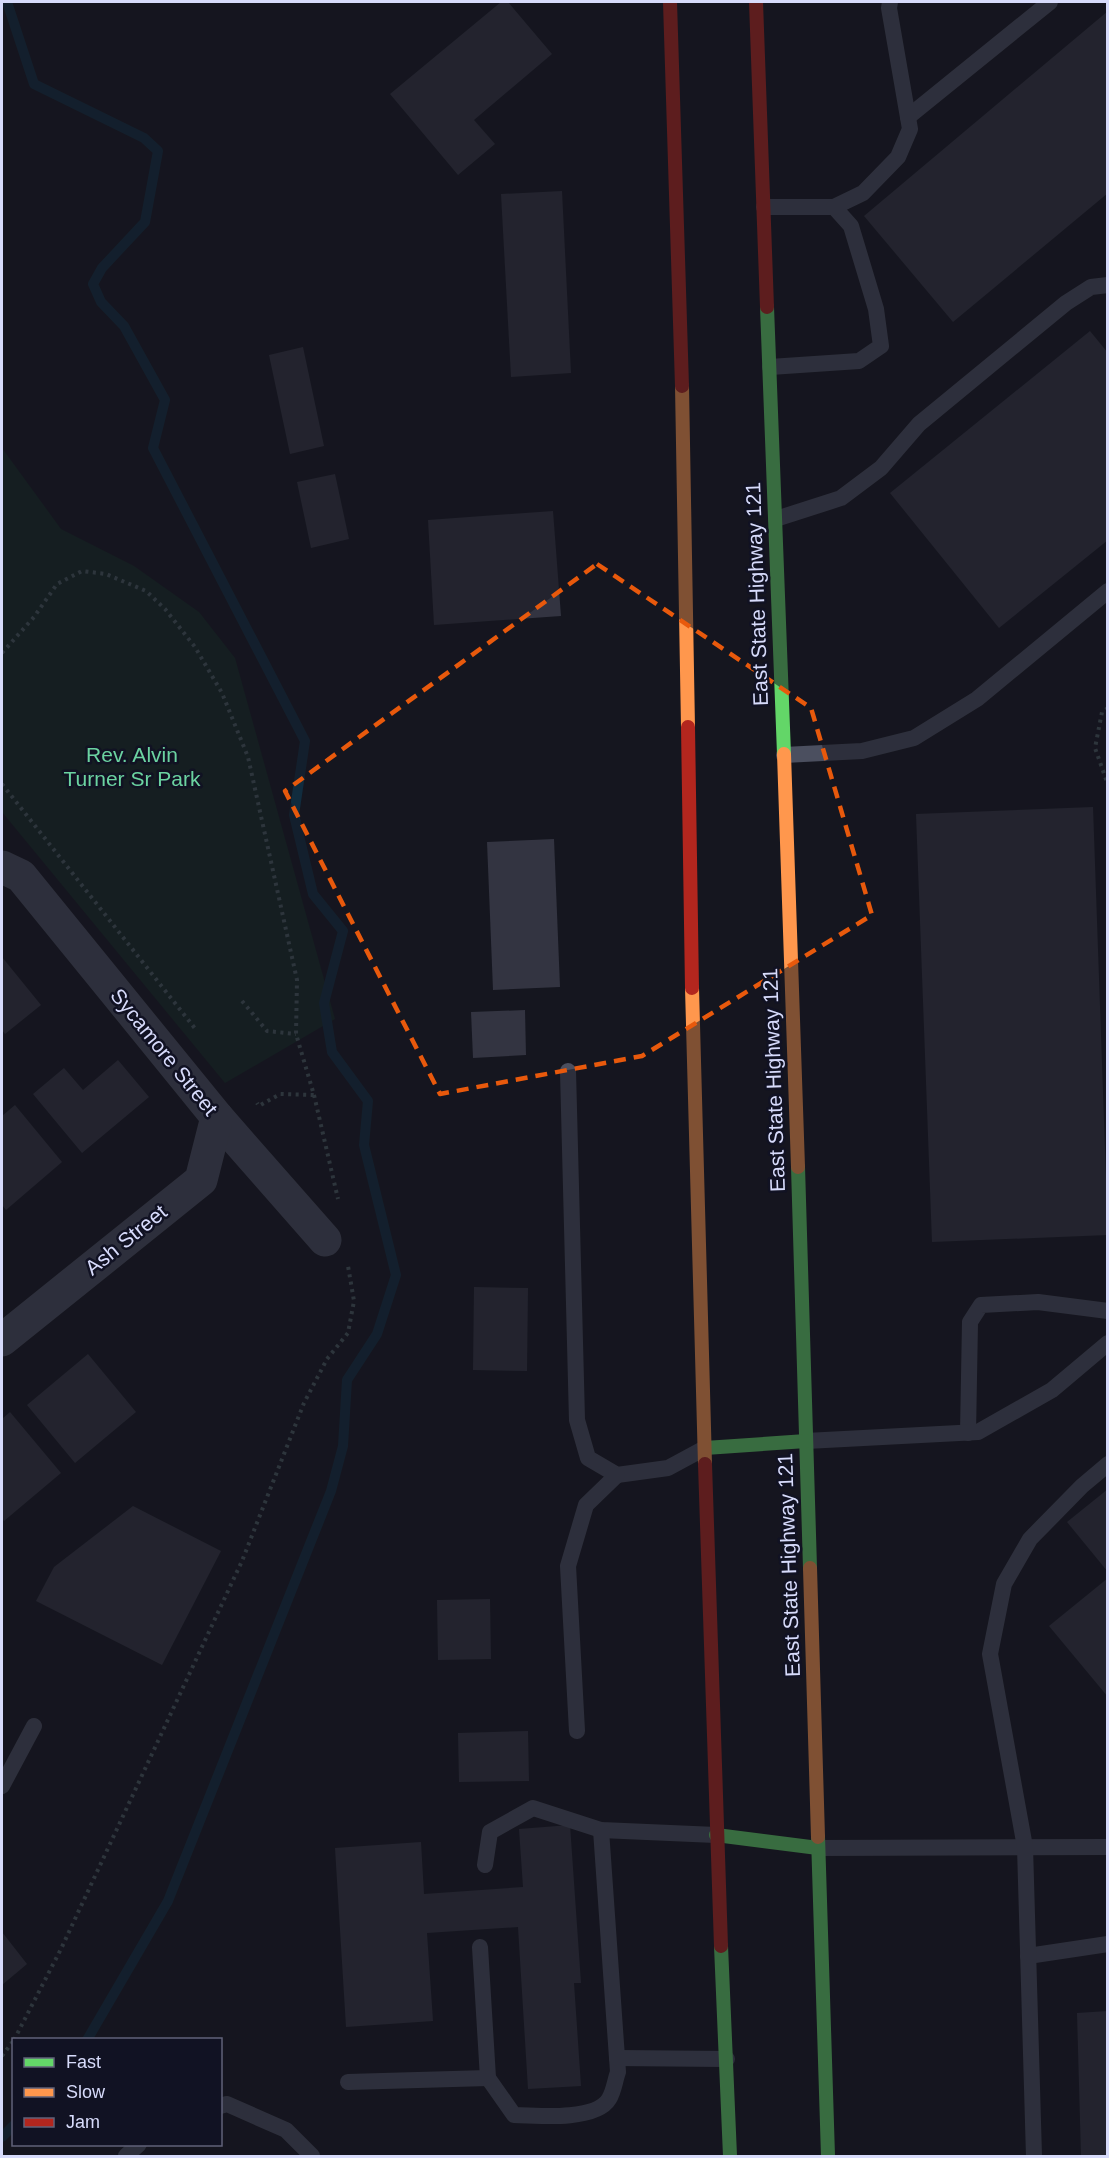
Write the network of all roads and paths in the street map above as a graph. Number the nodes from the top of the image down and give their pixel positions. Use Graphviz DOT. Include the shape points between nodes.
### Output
graph roads {
  1 [pos="670,2"];
  2 [pos="756,2"];
  3 [pos="890,2"];
  4 [pos="1050,2"];
  5 [pos="908,117"];
  6 [pos="764,207"];
  7 [pos="834,207"];
  8 [pos="1107,285"];
  9 [pos="770,367"];
  10 [pos="776,519"];
  11 [pos="1107,591"];
  12 [pos="2,653"];
  13 [pos="1107,708"];
  14 [pos="784,755"];
  15 [pos="2,784"];
  16 [pos="1107,785"];
  17 [pos="2,867"];
  18 [pos="242,1002"];
  19 [pos="296,1034"];
  20 [pos="203,1038"];
  21 [pos="568,1071"];
  22 [pos="314,1095"];
  23 [pos="252,1098"];
  24 [pos="217,1117"];
  25 [pos="339,1207"];
  26 [pos="336,1250"];
  27 [pos="1107,1311"];
  28 [pos="2,1340"];
  29 [pos="1107,1343"];
  30 [pos="968,1433"];
  31 [pos="806,1442"];
  32 [pos="705,1448"];
  33 [pos="1107,1464"];
  34 [pos="617,1475"];
  35 [pos="34,1726"];
  36 [pos="577,1731"];
  37 [pos="2,1786"];
  38 [pos="601,1830"];
  39 [pos="716,1835"];
  40 [pos="1025,1847"];
  41 [pos="1107,1847"];
  42 [pos="818,1848"];
  43 [pos="484,1865"];
  44 [pos="1107,1944"];
  45 [pos="480,1947"];
  46 [pos="1028,1956"];
  47 [pos="15,2038"];
  48 [pos="12,2043"];
  49 [pos="2,2056"];
  50 [pos="617,2058"];
  51 [pos="727,2059"];
  52 [pos="488,2078"];
  53 [pos="348,2082"];
  54 [pos="222,2105"];
  55 [pos="138,2146"];
  56 [pos="126,2157"];
  57 [pos="312,2157"];
  58 [pos="730,2157"];
  59 [pos="828,2157"];
  60 [pos="1034,2157"];
  1 -- 32 [label="main road" via="679,245 696,1185"];
  2 -- 6 [label="main road, East State Highway 121"];
  3 -- 5 [label="lane"];
  4 -- 5 [label="lane"];
  5 -- 7 [label="lane" via="910,129 897,157 863,193"];
  6 -- 7 [label="lane"];
  6 -- 9 [label="main road, East State Highway 121"];
  7 -- 9 [label="lane" via="850,226 876,309 881,346 859,361"];
  8 -- 10 [label="lane" via="1091,287 1066,303 919,424 881,468 841,498"];
  9 -- 10 [label="main road, East State Highway 121"];
  10 -- 14 [label="main road, East State Highway 121"];
  11 -- 14 [label="lane" via="976,699 914,738 862,751"];
  12 -- 19 [label="path" via="57,585 82,571 106,574 146,591 195,647 222,693 248,757 297,980"];
  13 -- 16 [label="path" via="1102,712 1095,748"];
  14 -- 31 [label="main road, East State Highway 121"];
  15 -- 20 [label="path"];
  17 -- 24 [label="street, Sycamore Street" via="21,876"];
  18 -- 19 [label="path" via="267,1030"];
  19 -- 22 [label="path"];
  21 -- 34 [label="lane" via="577,1420 588,1458"];
  22 -- 23 [label="path" via="280,1094 260,1106"];
  22 -- 25 [label="path"];
  24 -- 26 [label="street, Sycamore Street"];
  24 -- 28 [label="street, Ash Street" via="201,1180"];
  26 -- 47 [label="path" via="354,1301 348,1333 327,1359 304,1403 242,1561 61,1949"];
  27 -- 30 [label="lane" via="1038,1302 981,1305 970,1322"];
  29 -- 30 [label="lane" via="1052,1390 978,1432"];
  30 -- 31 [label="lane"];
  31 -- 32 [label="main road"];
  31 -- 42 [label="main road, East State Highway 121"];
  32 -- 34 [label="lane" via="668,1468"];
  32 -- 39 [label="main road"];
  33 -- 40 [label="lane" via="1030,1539 1005,1584 999,1607 990,1654"];
  34 -- 36 [label="lane" via="586,1505 568,1566"];
  35 -- 37 [label="lane"];
  38 -- 39 [label="lane"];
  38 -- 43 [label="lane" via="534,1808 490,1832"];
  38 -- 50 [label="lane"];
  39 -- 42 [label="main road"];
  39 -- 51 [label="main road"];
  40 -- 41 [label="lane"];
  40 -- 42 [label="lane"];
  40 -- 46 [label="lane"];
  42 -- 59 [label="main road, East State Highway 121"];
  44 -- 46 [label="lane"];
  45 -- 52 [label="lane"];
  46 -- 60 [label="lane"];
  48 -- 49 [label="path"];
  50 -- 51 [label="lane"];
  50 -- 52 [label="lane" via="618,2072 609,2100 591,2112 514,2115"];
  51 -- 58 [label="main road"];
  52 -- 53 [label="lane"];
  54 -- 57 [label="lane" via="227,2104 286,2130"];
  55 -- 56 [label="lane"];
}
